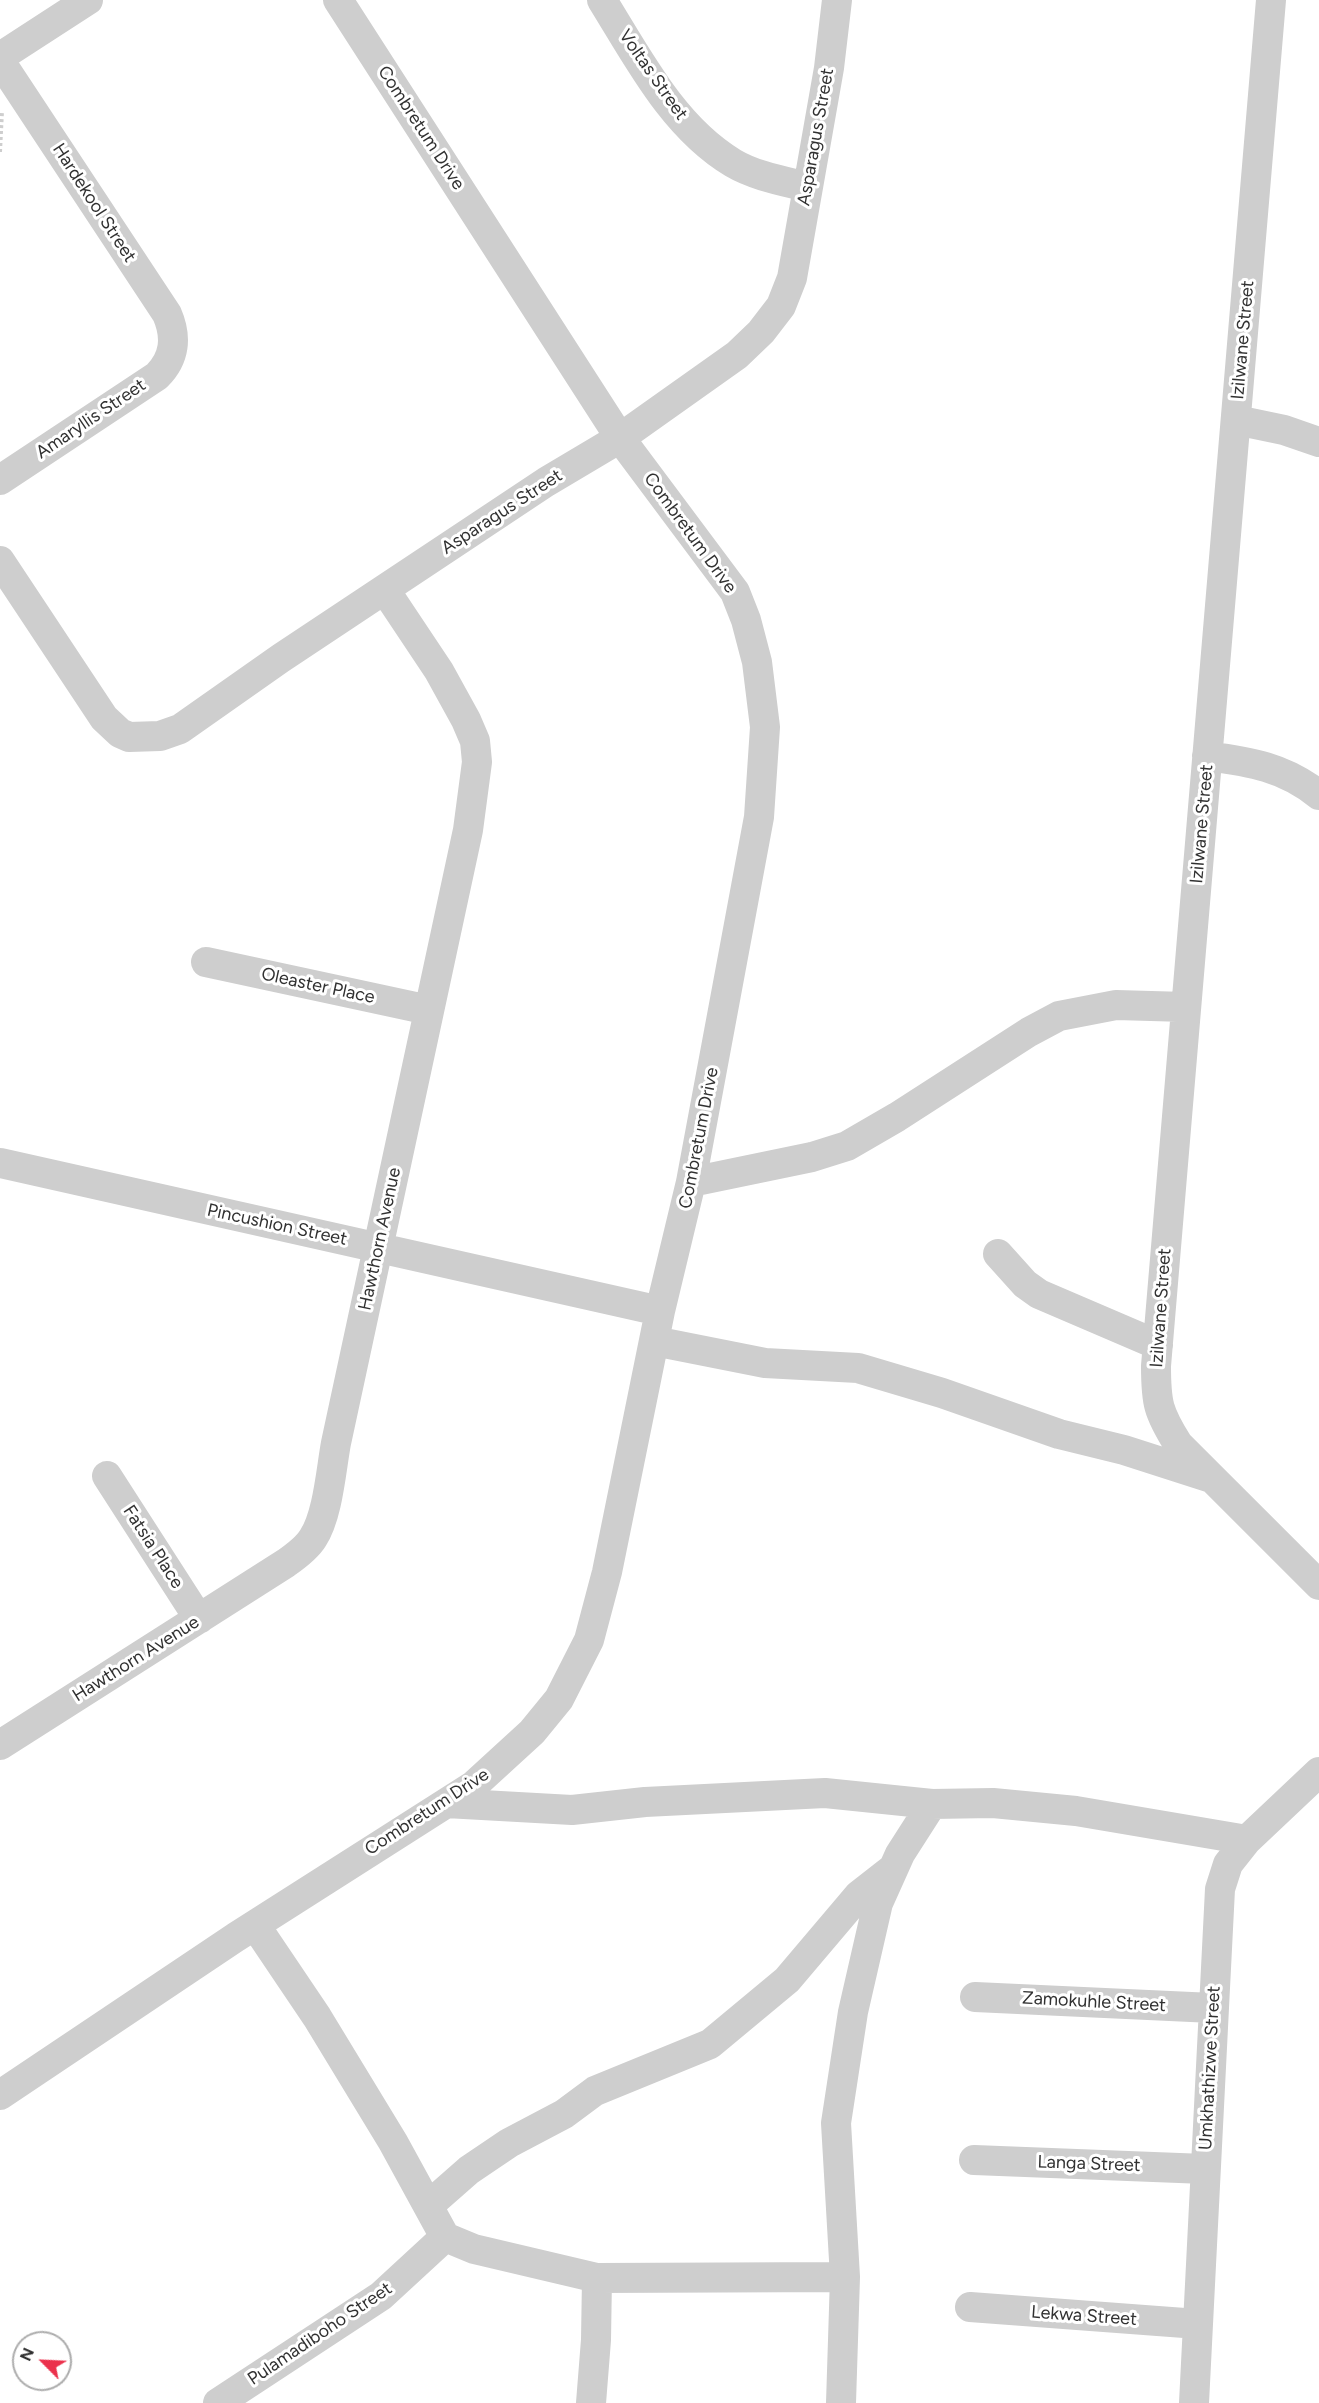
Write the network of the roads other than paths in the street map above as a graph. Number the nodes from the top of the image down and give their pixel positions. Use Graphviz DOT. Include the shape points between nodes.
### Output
graph roads {
  1 [pos="88,0"];
  2 [pos="338,0"];
  3 [pos="602,0"];
  4 [pos="837,0"];
  5 [pos="1271,0"];
  6 [pos="0,59"];
  7 [pos="807,187"];
  8 [pos="172,351"];
  9 [pos="1236,420"];
  10 [pos="620,438"];
  11 [pos="1319,442"];
  12 [pos="0,480"];
  13 [pos="0,561"];
  14 [pos="385,590"];
  15 [pos="1208,756"];
  16 [pos="1319,795"];
  17 [pos="206,962"];
  18 [pos="1186,1007"];
  19 [pos="429,1010"];
  20 [pos="0,1164"];
  21 [pos="691,1182"];
  22 [pos="379,1247"];
  23 [pos="998,1254"];
  24 [pos="660,1311"];
  25 [pos="654,1341"];
  26 [pos="1158,1345"];
  27 [pos="107,1476"];
  28 [pos="1210,1478"];
  29 [pos="1319,1585"];
  30 [pos="199,1618"];
  31 [pos="0,1745"];
  32 [pos="1319,1772"];
  33 [pos="446,1803"];
  34 [pos="932,1804"];
  35 [pos="1247,1840"];
  36 [pos="894,1868"];
  37 [pos="255,1925"];
  38 [pos="975,1997"];
  39 [pos="1213,2008"];
  40 [pos="0,2096"];
  41 [pos="974,2160"];
  42 [pos="1205,2169"];
  43 [pos="428,2206"];
  44 [pos="445,2237"];
  45 [pos="845,2277"];
  46 [pos="597,2278"];
  47 [pos="970,2307"];
  48 [pos="1198,2324"];
  49 [pos="218,2403"];
  50 [pos="591,2403"];
  51 [pos="841,2403"];
  52 [pos="1194,2403"];
  1 -- 6 [label="street"];
  2 -- 10 [label="street, Combretum Drive"];
  3 -- 7 [label="street, Voltas Street" via="659,90 709,145 735,164"];
  4 -- 7 [label="street, Asparagus Street"];
  5 -- 9 [label="street, Izilwane Street"];
  6 -- 8 [label="street, Hardekool Street" via="167,314 172,326"];
  7 -- 10 [label="street, Asparagus Street" via="792,279 782,306 737,355"];
  8 -- 12 [label="street, Amaryllis Street" via="157,376"];
  9 -- 11 [label="street"];
  9 -- 15 [label="street, Izilwane Street"];
  10 -- 14 [label="street, Asparagus Street" via="546,482"];
  10 -- 21 [label="street, Combretum Drive" via="735,592 757,662 765,727 759,817"];
  13 -- 14 [label="street, Asparagus Street" via="104,718 120,733 140,738 180,729"];
  14 -- 19 [label="street, Hawthorn Avenue" via="439,671 475,741 477,762 468,830"];
  15 -- 16 [label="street" via="1286,773"];
  15 -- 18 [label="street, Izilwane Street"];
  17 -- 19 [label="street, Oleaster Place"];
  18 -- 21 [label="street" via="1116,1005 1059,1016 848,1146"];
  18 -- 26 [label="street, Izilwane Street"];
  19 -- 22 [label="street, Hawthorn Avenue"];
  20 -- 22 [label="street, Pincushion Street"];
  21 -- 24 [label="street, Combretum Drive"];
  22 -- 24 [label="street, Pincushion Street"];
  22 -- 30 [label="street, Hawthorn Avenue" via="314,1538 286,1563"];
  23 -- 26 [label="street" via="1039,1294"];
  24 -- 25 [label="street, Combretum Drive"];
  25 -- 28 [label="street" via="765,1363 858,1368 1059,1434"];
  25 -- 33 [label="street, Combretum Drive" via="608,1572 589,1640 559,1699 532,1732 488,1773"];
  26 -- 28 [label="street, Izilwane Street" via="1156,1400 1178,1444"];
  27 -- 30 [label="street, Fatsia Place"];
  28 -- 29 [label="street, Izilwane Street"];
  30 -- 31 [label="street, Hawthorn Avenue"];
  32 -- 35 [label="street, Umkhathizwe Street"];
  33 -- 34 [label="street" via="572,1810 645,1802 825,1793"];
  33 -- 37 [label="street, Combretum Drive"];
  34 -- 35 [label="street" via="993,1803 1076,1811"];
  34 -- 36 [label="street"];
  35 -- 39 [label="street, Umkhathizwe Street" via="1228,1864 1220,1889"];
  36 -- 43 [label="street" via="859,1895 786,1980 710,2044 595,2091 564,2114 508,2143"];
  36 -- 45 [label="street" via="878,1903 853,2012 836,2123"];
  37 -- 40 [label="street, Combretum Drive"];
  37 -- 43 [label="street" via="334,2046"];
  38 -- 39 [label="street, Zamokuhle Street"];
  39 -- 42 [label="street, Umkhathizwe Street"];
  41 -- 42 [label="street, Langa Street"];
  42 -- 48 [label="street, Umkhathizwe Street"];
  43 -- 44 [label="street"];
  44 -- 46 [label="street" via="474,2248"];
  44 -- 49 [label="street, Pulamadiboho Street" via="381,2296"];
  45 -- 46 [label="street"];
  45 -- 51 [label="street"];
  46 -- 50 [label="street"];
  47 -- 48 [label="street, Lekwa Street"];
  48 -- 52 [label="street, Umkhathizwe Street"];
}
